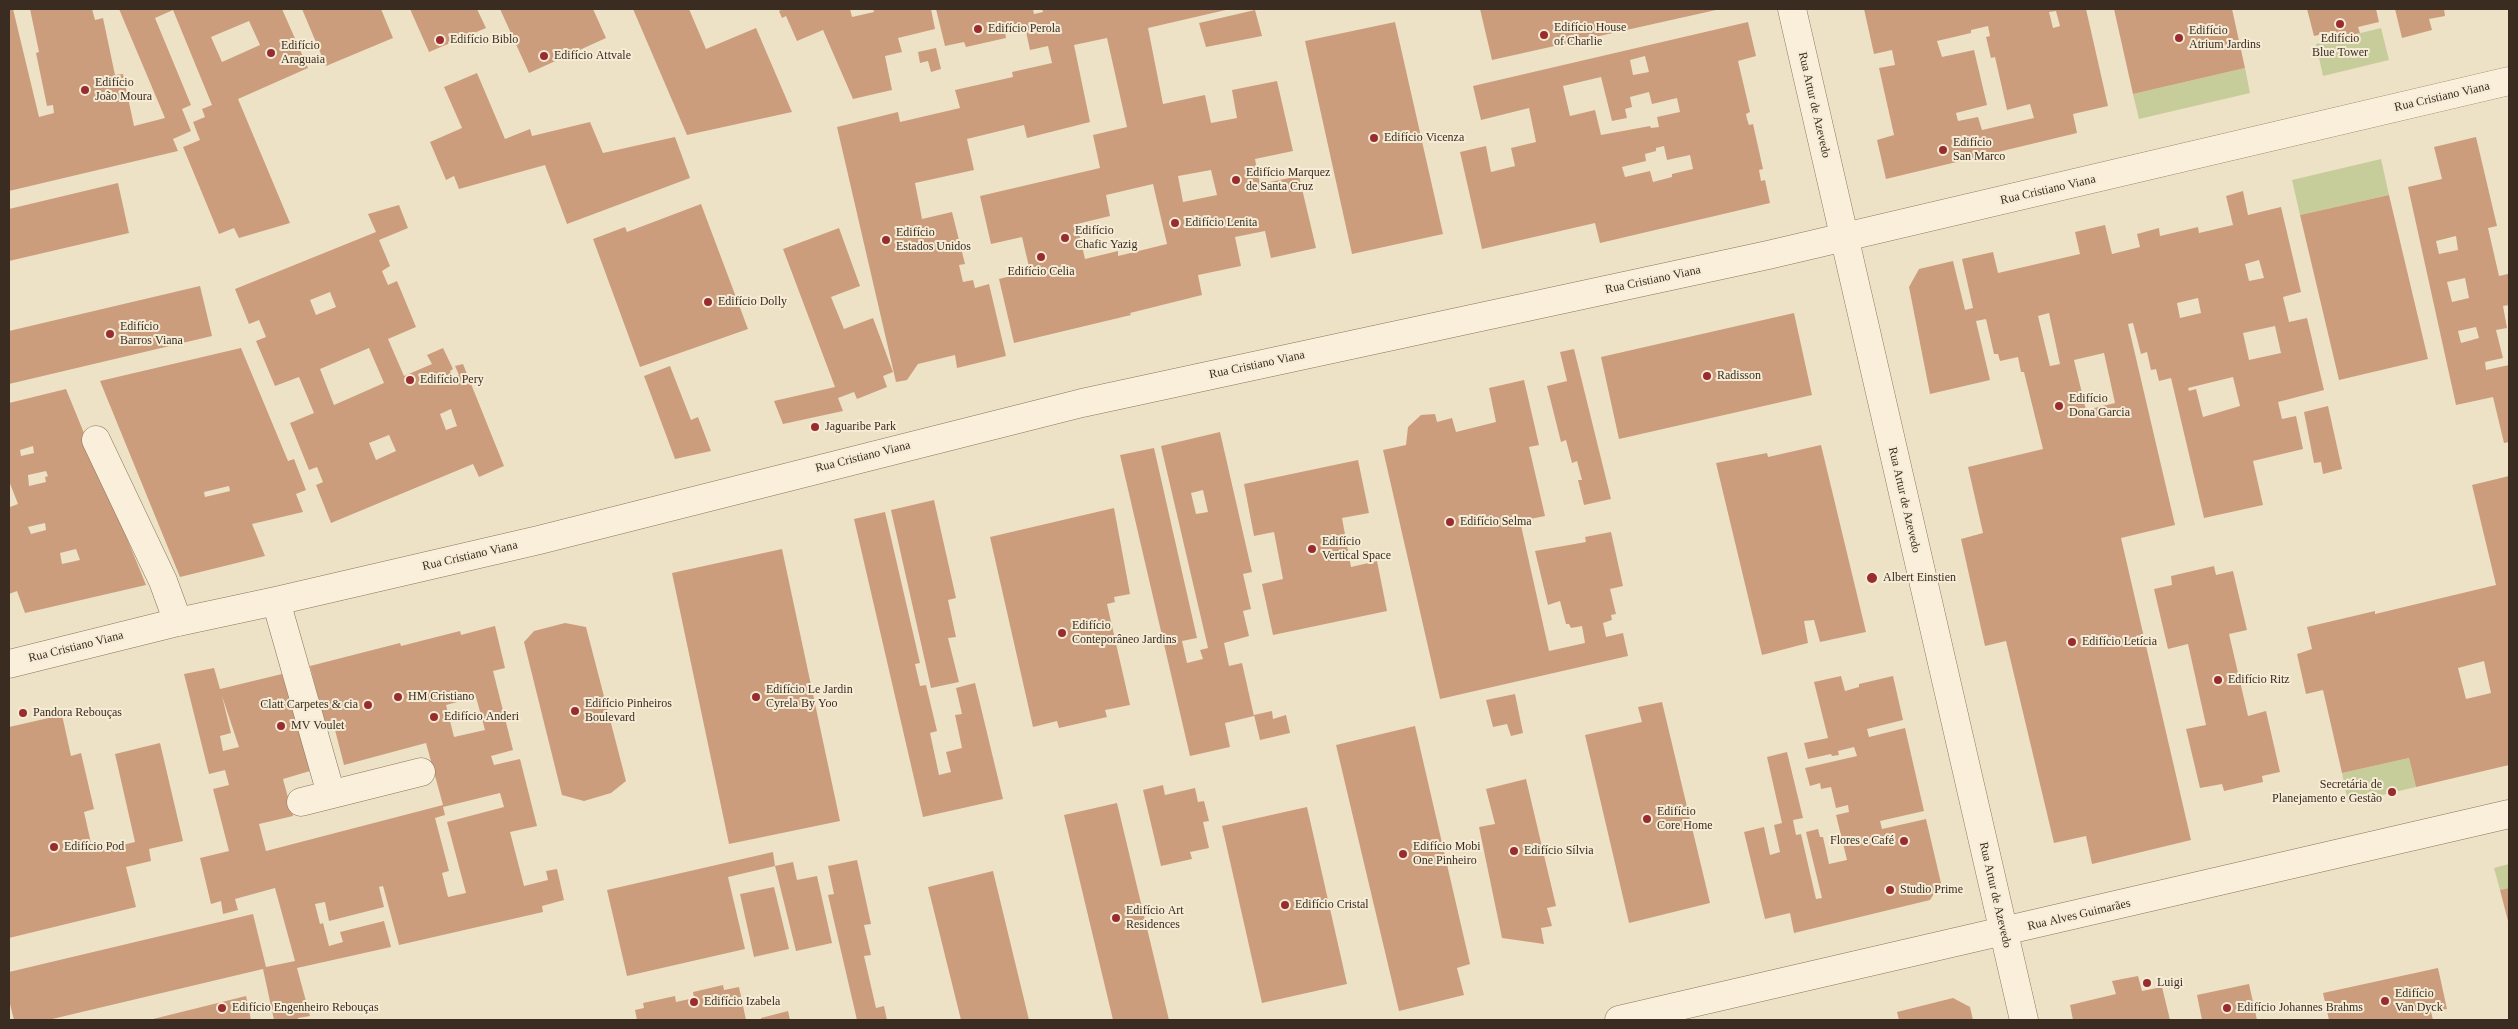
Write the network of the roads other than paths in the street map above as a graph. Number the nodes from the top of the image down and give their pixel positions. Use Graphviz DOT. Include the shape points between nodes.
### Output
graph roads {
  1 [pos="1792,9"];
  2 [pos="2509,81"];
  3 [pos="1844,238"];
  4 [pos="96,440"];
  5 [pos="276,601"];
  6 [pos="178,622"];
  7 [pos="9,664"];
  8 [pos="421,772"];
  9 [pos="331,794"];
  10 [pos="301,802"];
  11 [pos="2509,814"];
  12 [pos="2003,932"];
  13 [pos="1619,1020"];
  14 [pos="2024,1020"];
  1 -- 3 [label="street, Rua Artur de Azevedo"];
  2 -- 3 [label="street, Rua Cristiano Viana"];
  3 -- 5 [label="street, Rua Cristiano Viana" via="1082,403 539,540"];
  3 -- 12 [label="street, Rua Artur de Azevedo"];
  4 -- 6 [label="street" via="163,581"];
  5 -- 6 [label="street, Rua Cristiano Viana"];
  5 -- 9 [label="street"];
  6 -- 7 [label="street, Rua Cristiano Viana"];
  8 -- 9 [label="street"];
  9 -- 10 [label="street"];
  11 -- 12 [label="street, Rua Alves Guimarães"];
  12 -- 13 [label="street, Rua Alves Guimarães"];
  12 -- 14 [label="street, Rua Artur de Azevedo"];
}
